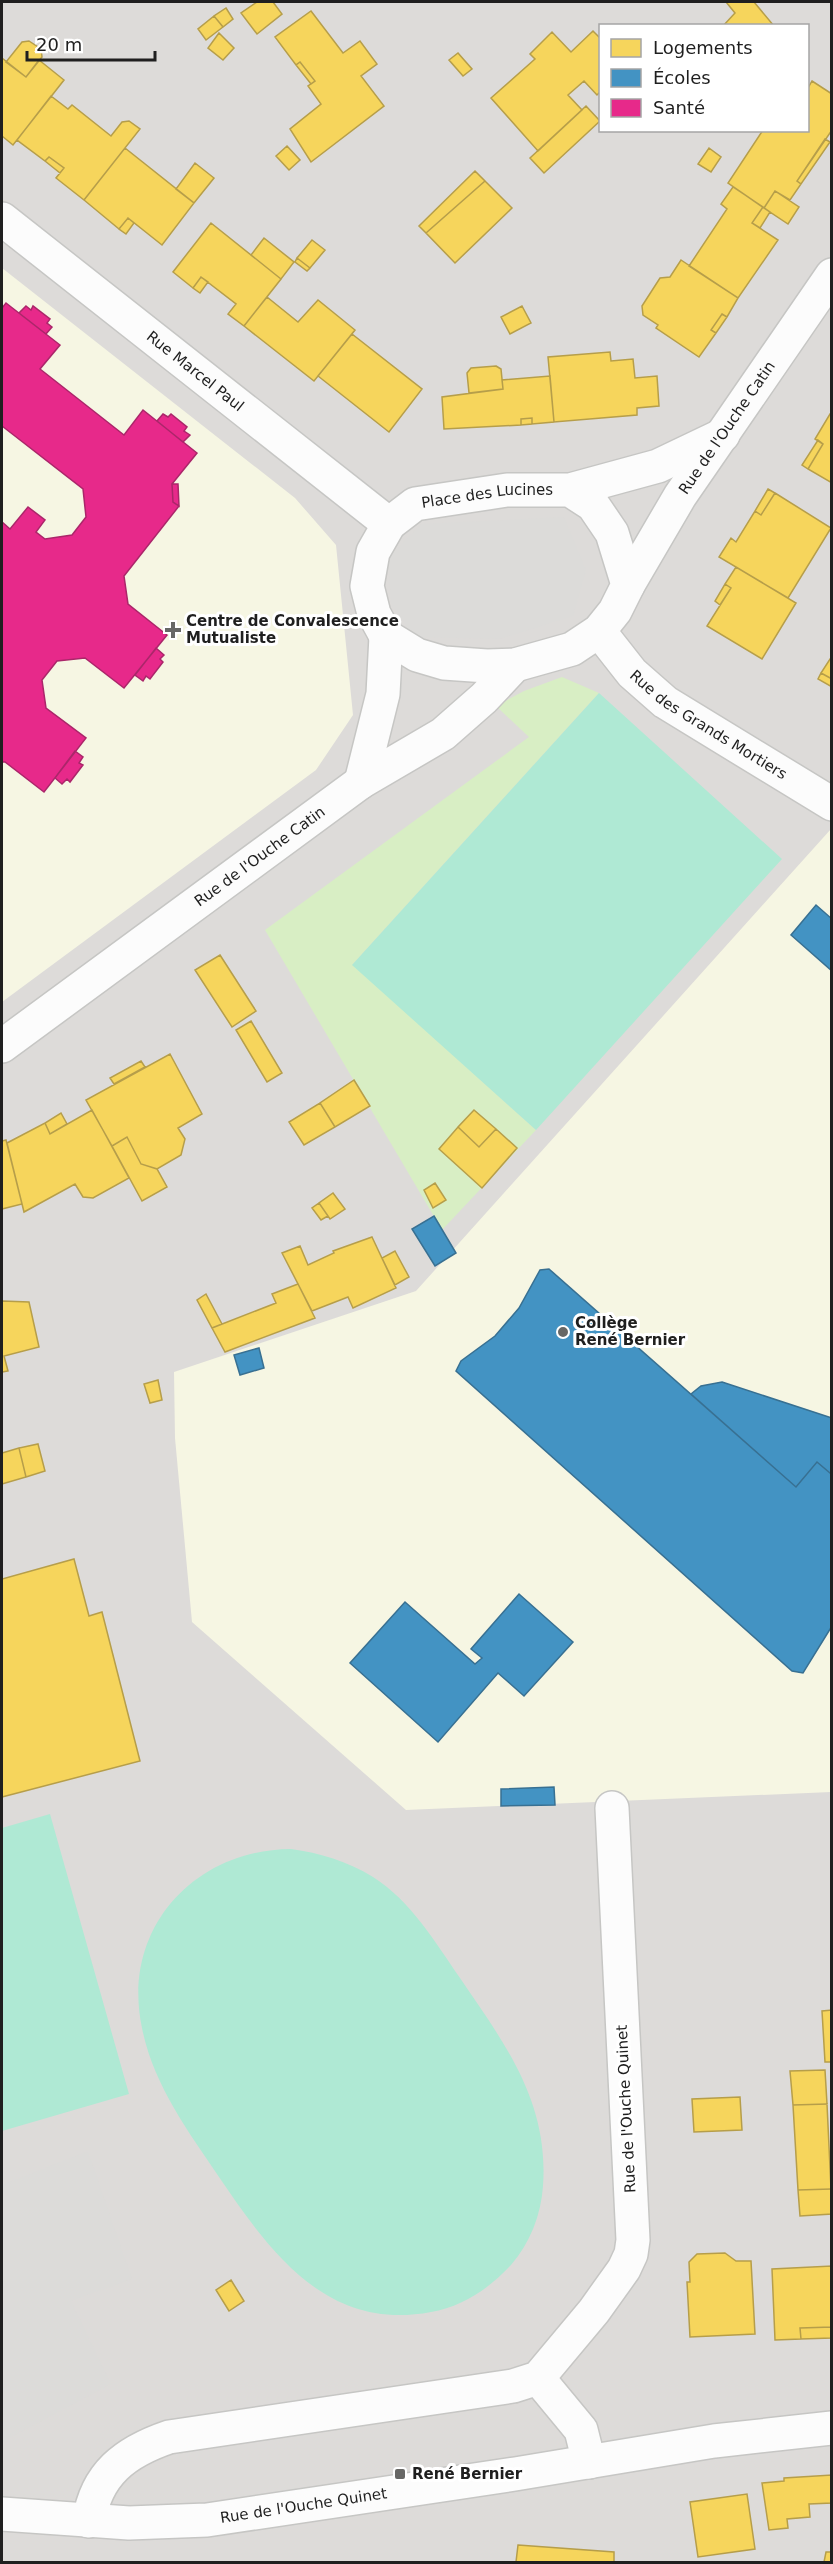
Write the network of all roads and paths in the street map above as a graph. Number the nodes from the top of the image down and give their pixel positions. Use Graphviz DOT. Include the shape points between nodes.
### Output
graph roads {
  1 [pos="2,219"];
  2 [pos="831,275"];
  3 [pos="723,435"];
  4 [pos="570,490"];
  5 [pos="389,524"];
  6 [pos="628,585"];
  7 [pos="600,631"];
  8 [pos="386,636"];
  9 [pos="515,665"];
  10 [pos="361,782"];
  11 [pos="831,804"];
  12 [pos="2,1046"];
  13 [pos="612,1808"];
  14 [pos="538,2378"];
  15 [pos="831,2428"];
  16 [pos="589,2462"];
  17 [pos="2,2514"];
  18 [pos="89,2521"];
  1 -- 5 [label="street, Rue Marcel Paul"];
  2 -- 3 [label="street, Rue de l'Ouche Catin"];
  3 -- 4 [label="street, Place des Lucines" via="658,466"];
  3 -- 6 [label="street, Rue de l'Ouche Catin" via="680,496"];
  4 -- 5 [label="street, Place des Lucines" via="507,490 449,497 415,504"];
  4 -- 6 [label="street, Place des Lucines" via="594,506 612,533"];
  5 -- 8 [label="street, Place des Lucines" via="373,552 367,586 374,614"];
  6 -- 7 [label="street"];
  7 -- 9 [label="street" via="572,649"];
  7 -- 11 [label="street, Rue des Grands Mortiers" via="632,673 665,702"];
  8 -- 9 [label="street" via="417,655 444,663"];
  8 -- 10 [label="street" via="382,694"];
  9 -- 10 [label="street, Rue de l'Ouche Catin" via="443,734"];
  10 -- 12 [label="street, Rue de l'Ouche Catin"];
  13 -- 14 [label="street, Rue de l'Ouche Quinet" via="633,2240 631,2254 612,2287"];
  14 -- 16 [label="street" via="581,2430"];
  14 -- 18 [label="street" via="513,2386 169,2437 125,2458 103,2478 92,2500"];
  15 -- 16 [label="street, Rue de l'Ouche Quinet" via="724,2439"];
  16 -- 18 [label="street, Rue de l'Ouche Quinet" via="252,2515 171,2522"];
  17 -- 18 [label="street, Rue de l'Ouche Quinet"];
}
